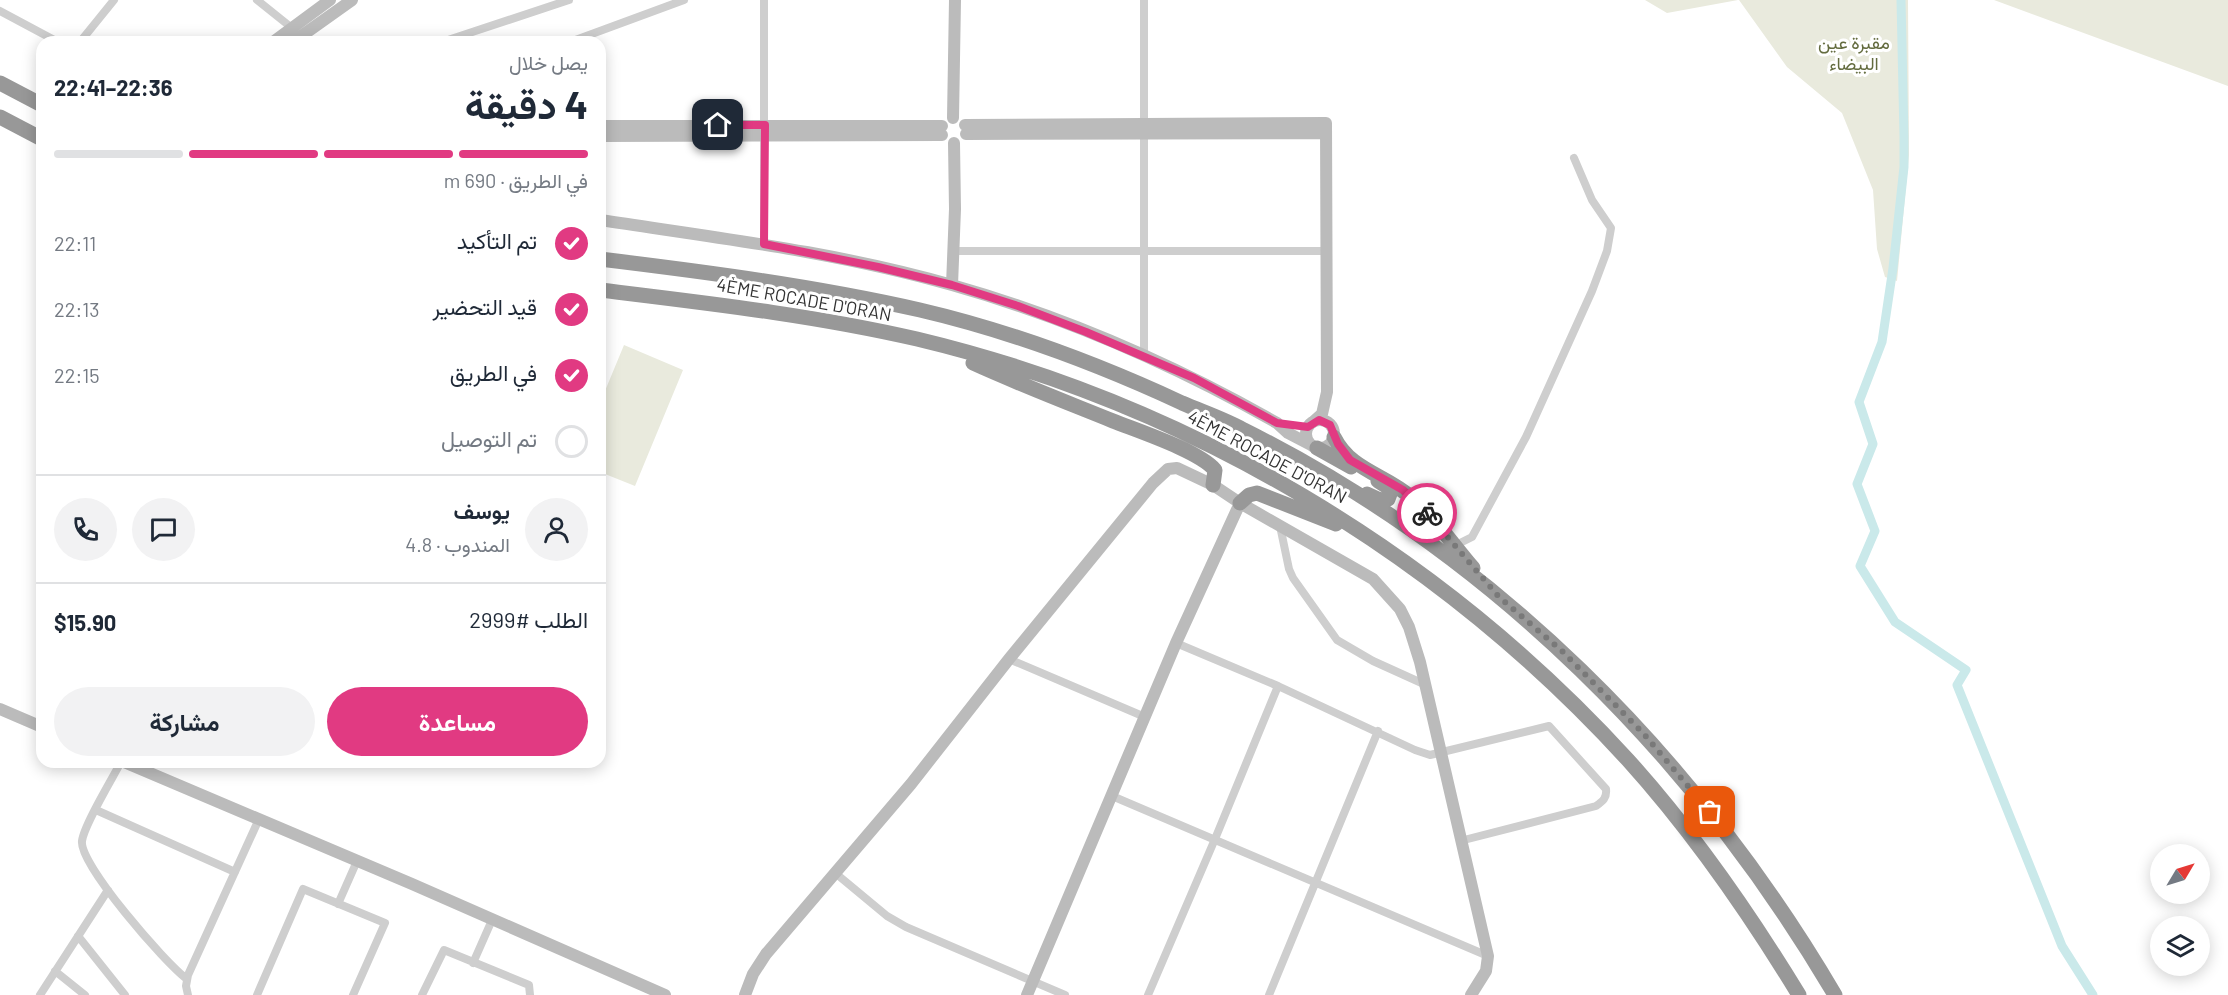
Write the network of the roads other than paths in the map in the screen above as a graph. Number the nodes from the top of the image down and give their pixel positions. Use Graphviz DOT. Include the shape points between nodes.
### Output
graph roads {
  1 [pos="114,0"];
  2 [pos="257,0"];
  3 [pos="330,0"];
  4 [pos="352,0"];
  5 [pos="569,0"];
  6 [pos="684,0"];
  7 [pos="764,0"];
  8 [pos="955,0"];
  9 [pos="1144,0"];
  10 [pos="556,2"];
  11 [pos="0,11"];
  12 [pos="292,28"];
  13 [pos="47,36"];
  14 [pos="85,36"];
  15 [pos="281,36"];
  16 [pos="301,36"];
  17 [pos="459,36"];
  18 [pos="587,36"];
  19 [pos="0,83"];
  20 [pos="36,102"];
  21 [pos="0,117"];
  22 [pos="953,118"];
  23 [pos="606,126"];
  24 [pos="965,129"];
  25 [pos="1144,129"];
  26 [pos="764,130"];
  27 [pos="942,130"];
  28 [pos="36,136"];
  29 [pos="606,136"];
  30 [pos="954,143"];
  31 [pos="1574,158"];
  32 [pos="606,221"];
  33 [pos="764,244"];
  34 [pos="953,250"];
  35 [pos="1325,251"];
  36 [pos="1144,252"];
  37 [pos="606,260"];
  38 [pos="952,285"];
  39 [pos="606,291"];
  40 [pos="920,340"];
  41 [pos="1144,356"];
  42 [pos="1328,392"];
  43 [pos="1277,423"];
  44 [pos="1311,424"];
  45 [pos="1333,433"];
  46 [pos="1315,447"];
  47 [pos="1339,483"];
  48 [pos="1213,485"];
  49 [pos="1240,502"];
  50 [pos="1280,526"];
  51 [pos="1371,539"];
  52 [pos="1454,546"];
  53 [pos="1499,597"];
  54 [pos="1176,644"];
  55 [pos="1009,659"];
  56 [pos="1426,685"];
  57 [pos="1278,686"];
  58 [pos="0,710"];
  59 [pos="1145,717"];
  60 [pos="36,725"];
  61 [pos="1378,731"];
  62 [pos="1440,754"];
  63 [pos="119,768"];
  64 [pos="136,768"];
  65 [pos="1112,796"];
  66 [pos="96,810"];
  67 [pos="259,819"];
  68 [pos="1215,839"];
  69 [pos="1460,841"];
  70 [pos="357,861"];
  71 [pos="236,872"];
  72 [pos="834,872"];
  73 [pos="1315,883"];
  74 [pos="108,890"];
  75 [pos="338,904"];
  76 [pos="492,920"];
  77 [pos="78,936"];
  78 [pos="1488,956"];
  79 [pos="473,963"];
  80 [pos="55,971"];
  81 [pos="187,980"];
  82 [pos="1033,981"];
  83 [pos="120,993"];
  84 [pos="40,995"];
  85 [pos="85,995"];
  86 [pos="188,995"];
  87 [pos="256,995"];
  88 [pos="353,995"];
  89 [pos="422,995"];
  90 [pos="530,995"];
  91 [pos="665,995"];
  92 [pos="745,995"];
  93 [pos="1027,995"];
  94 [pos="1065,995"];
  95 [pos="1148,995"];
  96 [pos="1269,995"];
  97 [pos="1471,995"];
  98 [pos="1799,995"];
  99 [pos="1835,995"];
  1 -- 14 [label="street"];
  2 -- 12 [label="street"];
  3 -- 12 [label="street"];
  4 -- 16 [label="street"];
  5 -- 10 [label="street"];
  6 -- 18 [label="street"];
  7 -- 26 [label="street"];
  8 -- 22 [label="street"];
  9 -- 25 [label="street"];
  10 -- 17 [label="street"];
  11 -- 13 [label="street"];
  12 -- 15 [label="street"];
  19 -- 20 [label="highway"];
  21 -- 28 [label="highway"];
  22 -- 24 [label="street" via="960,120"];
  22 -- 27 [label="street" via="946,120"];
  23 -- 26 [label="street"];
  24 -- 25 [label="street"];
  24 -- 30 [label="street" via="961,140"];
  25 -- 35 [label="street" via="1326,128"];
  25 -- 36 [label="street"];
  26 -- 27 [label="street"];
  26 -- 29 [label="street"];
  26 -- 33 [label="street"];
  27 -- 30 [label="street" via="947,141"];
  30 -- 34 [label="street"];
  31 -- 52 [label="street" via="1589,194 1611,228 1607,251 1526,437 1472,537"];
  32 -- 33 [label="street"];
  33 -- 38 [label="street"];
  34 -- 36 [label="street"];
  34 -- 38 [label="street"];
  35 -- 36 [label="street"];
  35 -- 42 [label="street"];
  36 -- 41 [label="street"];
  37 -- 47 [label="highway, 4ÈME ROCADE D'ORAN" via="769,281 902,306 973,325 1138,383 1241,428"];
  38 -- 41 [label="street" via="1018,306"];
  39 -- 40 [label="highway, 4ÈME ROCADE D'ORAN" via="775,313"];
  40 -- 48 [label="highway" via="1171,444 1209,463 1215,470"];
  40 -- 51 [label="highway, 4ÈME ROCADE D'ORAN" via="1053,380 1143,415 1289,487"];
  41 -- 43 [label="street"];
  42 -- 44 [label="street" via="1322,414"];
  42 -- 45 [label="street"];
  43 -- 44 [label="street"];
  43 -- 46 [label="street"];
  44 -- 45 [label="street" via="1323,420"];
  44 -- 46 [label="street" via="1307,440"];
  45 -- 46 [label="street" via="1330,444"];
  45 -- 52 [label="highway" via="1350,460 1403,490"];
  46 -- 47 [label="highway" via="1384,484 1390,495 1380,500"];
  47 -- 53 [label="highway, 4ÈME ROCADE D'ORAN" via="1415,533"];
  48 -- 49 [label="street"];
  48 -- 55 [label="street" via="1178,468 1161,474"];
  49 -- 50 [label="street"];
  49 -- 51 [label="highway" via="1254,493 1268,495"];
  49 -- 54 [label="street"];
  50 -- 56 [label="street" via="1357,568 1390,595 1409,627"];
  50 -- 56 [label="street" via="1293,578 1337,640"];
  51 -- 98 [label="highway, 4ÈME ROCADE D'ORAN" via="1471,613 1542,674 1629,762 1693,837"];
  52 -- 53 [label="highway"];
  53 -- 99 [label="highway, 4ÈME ROCADE D'ORAN" via="1591,679 1677,771 1775,900"];
  54 -- 57 [label="street"];
  54 -- 59 [label="street"];
  55 -- 59 [label="street"];
  55 -- 72 [label="street" via="911,784"];
  56 -- 62 [label="street"];
  57 -- 61 [label="street"];
  57 -- 68 [label="street"];
  58 -- 60 [label="street"];
  59 -- 65 [label="street"];
  61 -- 62 [label="street" via="1415,750"];
  61 -- 73 [label="street"];
  62 -- 69 [label="street"];
  62 -- 69 [label="street" via="1549,726 1606,789 1603,802 1596,806"];
  63 -- 66 [label="street"];
  64 -- 67 [label="street"];
  65 -- 68 [label="street"];
  65 -- 82 [label="street"];
  66 -- 71 [label="street"];
  66 -- 74 [label="street" via="83,835 82,850"];
  67 -- 70 [label="street"];
  67 -- 71 [label="street"];
  68 -- 73 [label="street"];
  68 -- 95 [label="street"];
  69 -- 78 [label="street"];
  70 -- 75 [label="street"];
  70 -- 76 [label="street"];
  71 -- 81 [label="street"];
  72 -- 82 [label="street" via="906,927"];
  72 -- 92 [label="street" via="766,954"];
  73 -- 78 [label="street"];
  73 -- 96 [label="street"];
  74 -- 77 [label="street"];
  74 -- 81 [label="street" via="162,957"];
  75 -- 87 [label="street" via="303,889"];
  75 -- 88 [label="street" via="385,923"];
  76 -- 79 [label="street"];
  76 -- 91 [label="street"];
  77 -- 80 [label="street"];
  77 -- 83 [label="street"];
  78 -- 97 [label="street" via="1486,971"];
  79 -- 89 [label="street" via="444,950"];
  79 -- 90 [label="street" via="530,985"];
  80 -- 84 [label="street"];
  80 -- 85 [label="street"];
  81 -- 86 [label="street"];
  82 -- 93 [label="street"];
  82 -- 94 [label="street"];
}
